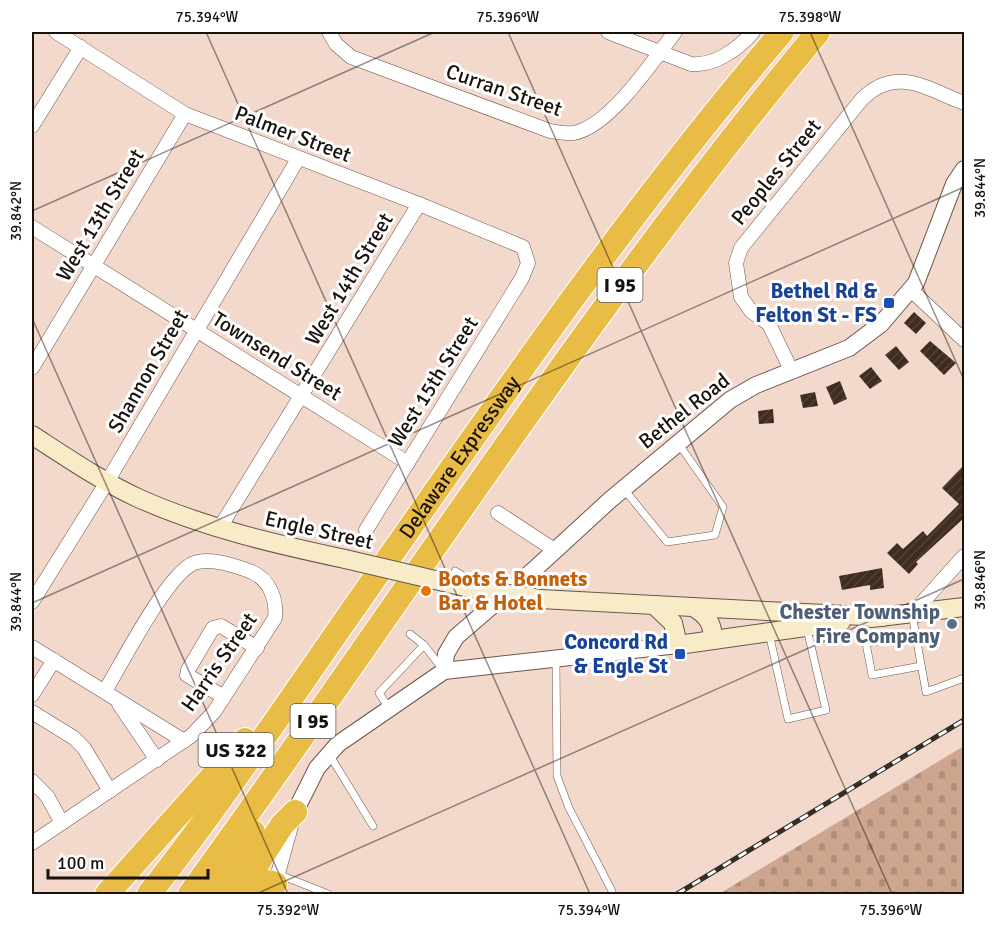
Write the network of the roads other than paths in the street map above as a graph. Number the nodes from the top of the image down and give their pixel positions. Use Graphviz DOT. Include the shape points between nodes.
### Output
graph roads {
  1 [pos="56,32"];
  2 [pos="329,32"];
  3 [pos="608,32"];
  4 [pos="675,32"];
  5 [pos="753,32"];
  6 [pos="782,32"];
  7 [pos="818,32"];
  8 [pos="81,47"];
  9 [pos="659,53"];
  10 [pos="964,103"];
  11 [pos="185,114"];
  12 [pos="32,126"];
  13 [pos="298,159"];
  14 [pos="964,169"];
  15 [pos="419,204"];
  16 [pos="32,227"];
  17 [pos="526,253"];
  18 [pos="94,267"];
  19 [pos="911,290"];
  20 [pos="196,330"];
  21 [pos="964,340"];
  22 [pos="32,368"];
  23 [pos="792,372"];
  24 [pos="303,397"];
  25 [pos="32,435"];
  26 [pos="678,443"];
  27 [pos="408,463"];
  28 [pos="107,482"];
  29 [pos="623,488"];
  30 [pos="498,513"];
  31 [pos="219,530"];
  32 [pos="366,530"];
  33 [pos="434,547"];
  34 [pos="553,549"];
  35 [pos="964,556"];
  36 [pos="455,571"];
  37 [pos="502,598"];
  38 [pos="359,601"];
  39 [pos="32,602"];
  40 [pos="654,605"];
  41 [pos="693,607"];
  42 [pos="964,607"];
  43 [pos="912,614"];
  44 [pos="882,617"];
  45 [pos="806,627"];
  46 [pos="770,633"];
  47 [pos="410,634"];
  48 [pos="915,635"];
  49 [pos="713,640"];
  50 [pos="424,645"];
  51 [pos="678,645"];
  52 [pos="32,647"];
  53 [pos="257,648"];
  54 [pos="556,659"];
  55 [pos="54,660"];
  56 [pos="921,666"];
  57 [pos="444,671"];
  58 [pos="964,678"];
  59 [pos="110,694"];
  60 [pos="32,695"];
  61 [pos="224,697"];
  62 [pos="389,708"];
  63 [pos="32,712"];
  64 [pos="184,741"];
  65 [pos="329,753"];
  66 [pos="157,760"];
  67 [pos="32,781"];
  68 [pos="110,791"];
  69 [pos="295,812"];
  70 [pos="62,823"];
  71 [pos="373,826"];
  72 [pos="32,843"];
  73 [pos="275,884"];
  74 [pos="612,891"];
  75 [pos="107,894"];
  76 [pos="149,894"];
  77 [pos="190,894"];
  78 [pos="214,894"];
  79 [pos="238,894"];
  80 [pos="328,894"];
  1 -- 8 [label="street, Palmer Street"];
  2 -- 9 [label="street, Curran Street" via="351,57 550,131 572,134 594,125"];
  3 -- 9 [label="street"];
  4 -- 9 [label="street, Curran Street"];
  5 -- 9 [label="street" via="730,51 702,65"];
  6 -- 38 [label="highway, Delaware Expressway / I 95" via="609,248"];
  7 -- 33 [label="highway, Delaware Expressway / I 95" via="609,300"];
  8 -- 11 [label="street, Palmer Street"];
  8 -- 12 [label="street"];
  10 -- 23 [label="street, Peoples Street" via="902,80 876,86 741,248 736,263 741,297 751,311 769,324"];
  11 -- 13 [label="street, Palmer Street"];
  11 -- 18 [label="street, West 13th Street"];
  13 -- 15 [label="street, Palmer Street"];
  13 -- 20 [label="street, Shannon Street"];
  14 -- 19 [label="street, Bethel Road" via="954,184 924,266"];
  15 -- 17 [label="street, Palmer Street" via="518,243"];
  15 -- 24 [label="street, West 14th Street"];
  16 -- 18 [label="street, Townsend Street"];
  17 -- 27 [label="street, West 15th Street" via="528,263 522,278"];
  18 -- 20 [label="street, Townsend Street"];
  18 -- 22 [label="street, West 13th Street"];
  19 -- 21 [label="street"];
  19 -- 23 [label="street, Bethel Road" via="867,336 828,359"];
  20 -- 24 [label="street, Townsend Street"];
  20 -- 28 [label="street, Shannon Street"];
  23 -- 26 [label="street, Bethel Road" via="744,392"];
  24 -- 27 [label="street, Townsend Street"];
  24 -- 31 [label="street, West 14th Street"];
  25 -- 28 [label="main road, Engle Street"];
  26 -- 29 [label="street, Bethel Road"];
  26 -- 29 [label="lane" via="723,507 715,535 667,542"];
  27 -- 32 [label="street, West 15th Street"];
  28 -- 31 [label="main road, Engle Street"];
  28 -- 39 [label="street, Shannon Street"];
  29 -- 34 [label="street, Bethel Road"];
  30 -- 34 [label="street"];
  31 -- 40 [label="main road, Engle Street, bridge" via="465,587 540,599"];
  33 -- 77 [label="highway, Delaware Expressway / I 95"];
  33 -- 78 [label="highway, US 322" via="373,651 301,755"];
  34 -- 37 [label="street, Bethel Road"];
  35 -- 43 [label="street"];
  36 -- 37 [label="lane"];
  37 -- 57 [label="street, Bethel Road" via="456,637 446,654"];
  38 -- 75 [label="highway, US 322" via="207,784"];
  38 -- 76 [label="highway, Delaware Expressway / I 95" via="223,796"];
  40 -- 41 [label="main road, Engle Street"];
  40 -- 51 [label="main road" via="673,623"];
  41 -- 44 [label="main road, Engle Street"];
  41 -- 49 [label="main road" via="707,617"];
  42 -- 43 [label="main road"];
  43 -- 44 [label="main road"];
  43 -- 48 [label="lane"];
  44 -- 45 [label="main road"];
  45 -- 46 [label="main road"];
  45 -- 46 [label="lane" via="826,710 788,719"];
  46 -- 49 [label="main road"];
  47 -- 50 [label="lane"];
  48 -- 56 [label="lane"];
  48 -- 56 [label="lane" via="866,643 872,675"];
  49 -- 51 [label="main road"];
  50 -- 57 [label="lane"];
  50 -- 62 [label="lane" via="379,693"];
  51 -- 54 [label="street"];
  52 -- 55 [label="street"];
  53 -- 59 [label="street, Harris Street" via="275,618 275,603 268,584 245,570 217,562 195,563 172,582"];
  53 -- 61 [label="street, Harris Street"];
  53 -- 61 [label="street" via="221,626 213,628 187,675"];
  54 -- 57 [label="street"];
  54 -- 74 [label="lane" via="557,776"];
  55 -- 59 [label="street"];
  55 -- 60 [label="street"];
  56 -- 58 [label="lane" via="926,692"];
  57 -- 62 [label="street"];
  59 -- 64 [label="street"];
  59 -- 66 [label="street"];
  61 -- 64 [label="street, Harris Street"];
  62 -- 65 [label="street"];
  63 -- 68 [label="street" via="79,743"];
  64 -- 66 [label="street, Harris Street"];
  65 -- 69 [label="street" via="311,777"];
  65 -- 71 [label="lane"];
  66 -- 68 [label="street, Harris Street"];
  67 -- 70 [label="street"];
  68 -- 70 [label="street, Harris Street"];
  69 -- 73 [label="street"];
  69 -- 79 [label="highway" via="282,825"];
  70 -- 72 [label="street, Harris Street"];
  73 -- 79 [label="highway" via="269,881 254,885"];
  73 -- 80 [label="lane"];
}
